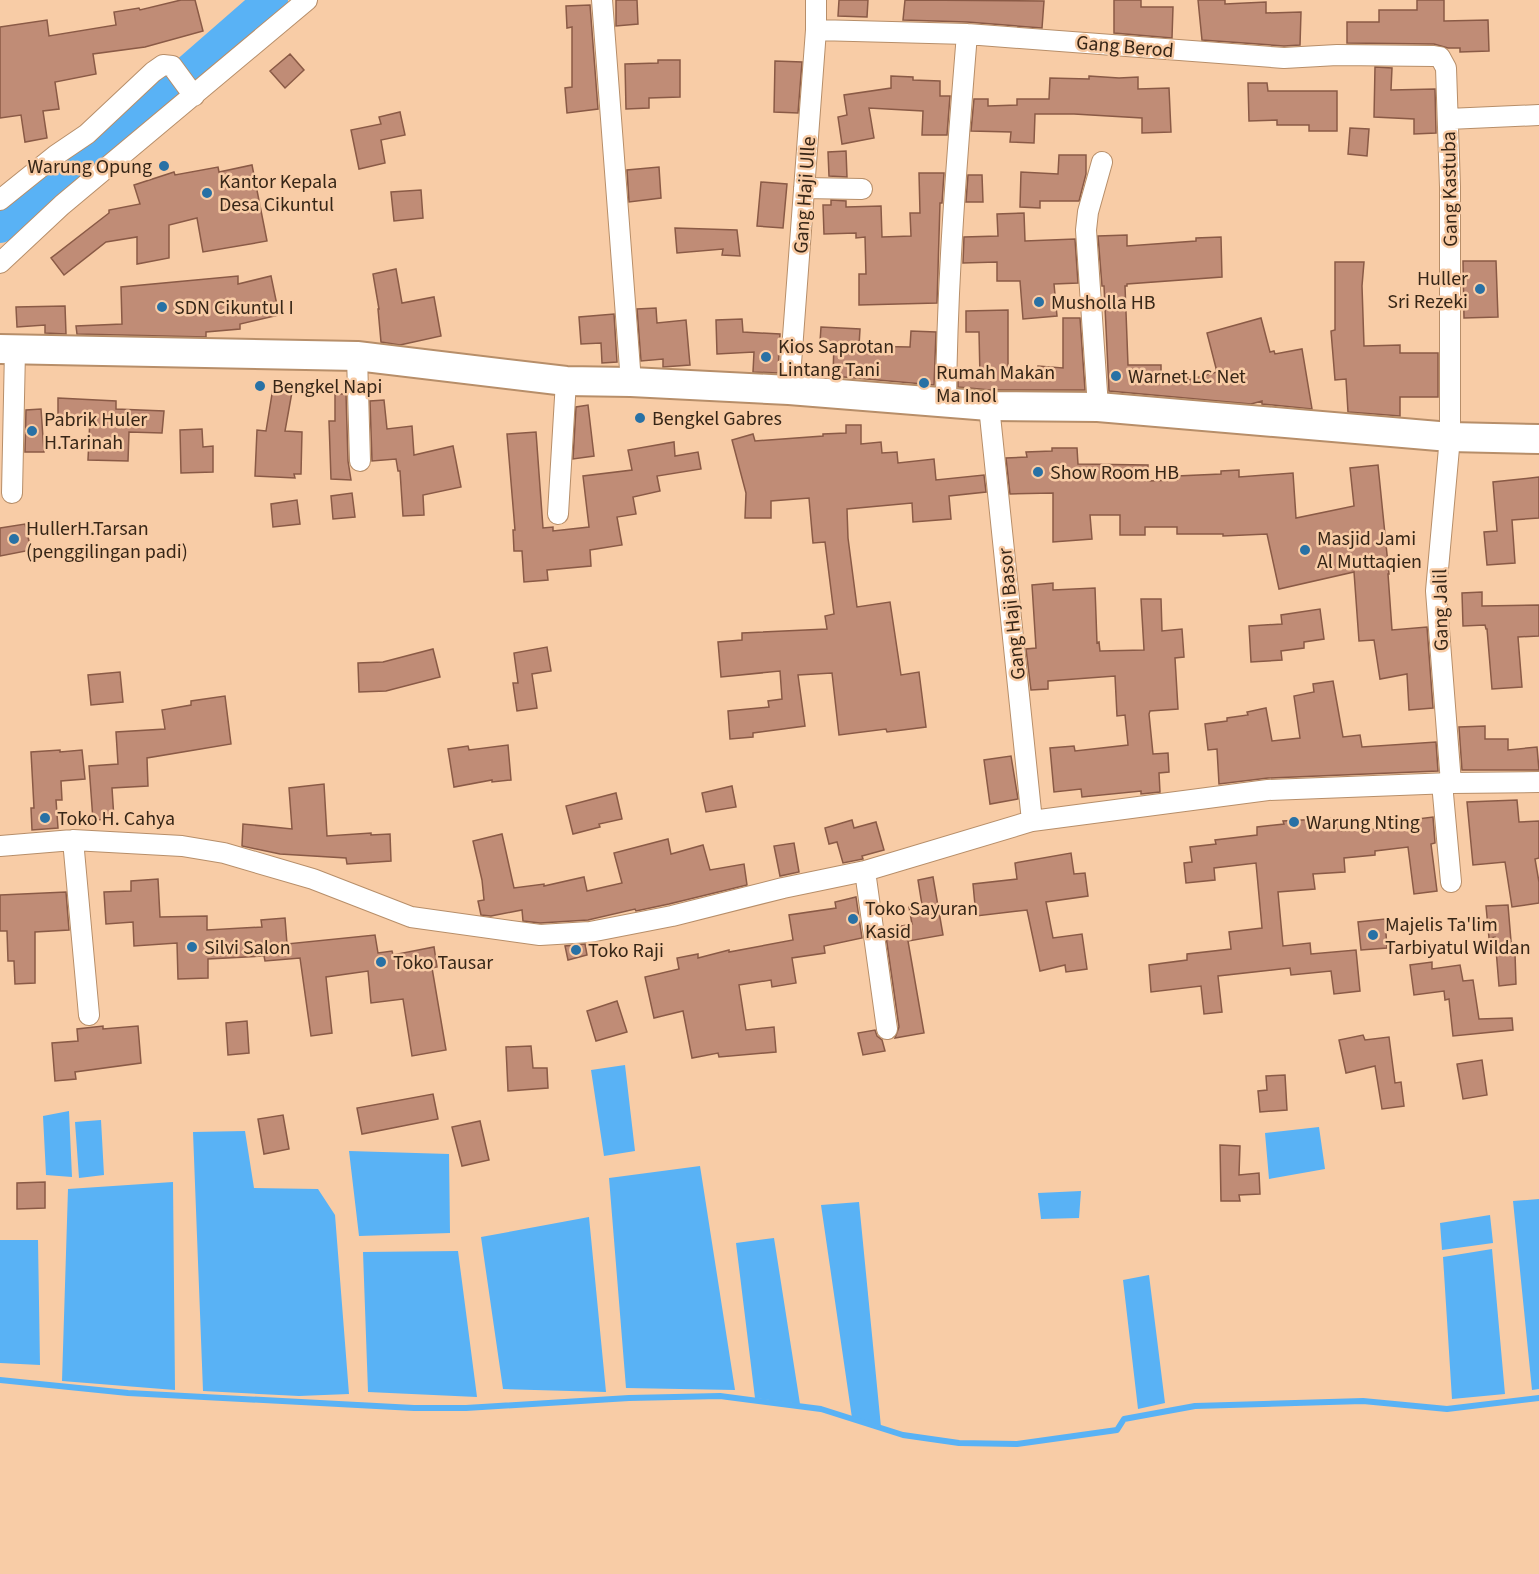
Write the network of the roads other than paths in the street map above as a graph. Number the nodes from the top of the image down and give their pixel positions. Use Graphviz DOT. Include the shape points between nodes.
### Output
graph roads {
  1 [pos="307,0"];
  2 [pos="602,0"];
  3 [pos="816,0"];
  4 [pos="816,30"];
  5 [pos="967,34"];
  6 [pos="1434,56"];
  7 [pos="190,90"];
  8 [pos="1539,115"];
  9 [pos="1448,119"];
  10 [pos="1102,162"];
  11 [pos="804,188"];
  12 [pos="861,189"];
  13 [pos="0,200"];
  14 [pos="0,263"];
  15 [pos="8,350"];
  16 [pos="357,356"];
  17 [pos="566,381"];
  18 [pos="631,382"];
  19 [pos="789,390"];
  20 [pos="946,402"];
  21 [pos="989,406"];
  22 [pos="1098,407"];
  23 [pos="1450,437"];
  24 [pos="1539,439"];
  25 [pos="360,461"];
  26 [pos="12,493"];
  27 [pos="558,514"];
  28 [pos="1539,782"];
  29 [pos="1447,783"];
  30 [pos="1032,821"];
  31 [pos="73,840"];
  32 [pos="0,846"];
  33 [pos="865,871"];
  34 [pos="1451,882"];
  35 [pos="89,1014"];
  36 [pos="887,1029"];
  1 -- 7 [label="street"];
  2 -- 18 [label="street"];
  3 -- 4 [label="street, Gang Haji Ulle"];
  4 -- 5 [label="street, Gang Berod"];
  4 -- 11 [label="street, Gang Haji Ulle"];
  5 -- 6 [label="street, Gang Berod" via="1273,57"];
  5 -- 20 [label="street" via="947,315"];
  6 -- 9 [label="street, Gang Kastuba" via="1440,57 1446,68"];
  7 -- 13 [label="street" via="172,66 163,66 87,134"];
  7 -- 14 [label="street"];
  8 -- 9 [label="street"];
  9 -- 23 [label="street, Gang Kastuba"];
  10 -- 22 [label="street" via="1086,230"];
  11 -- 12 [label="street"];
  11 -- 19 [label="street, Gang Haji Ulle"];
  15 -- 16 [label="street"];
  15 -- 26 [label="street"];
  16 -- 17 [label="street"];
  16 -- 25 [label="street"];
  17 -- 18 [label="street"];
  17 -- 27 [label="street"];
  18 -- 19 [label="street"];
  19 -- 20 [label="street"];
  20 -- 21 [label="street"];
  21 -- 22 [label="street"];
  21 -- 30 [label="street, Gang Haji Basor"];
  22 -- 23 [label="street"];
  23 -- 24 [label="street"];
  23 -- 29 [label="street, Gang Jalil" via="1436,591"];
  28 -- 29 [label="street"];
  29 -- 30 [label="street" via="1268,790"];
  29 -- 34 [label="street, Gang Jalil"];
  30 -- 33 [label="street"];
  31 -- 32 [label="street"];
  31 -- 33 [label="street" via="143,842 224,853 313,879 411,917 540,934 590,932"];
  31 -- 35 [label="street"];
  33 -- 36 [label="street"];
}
